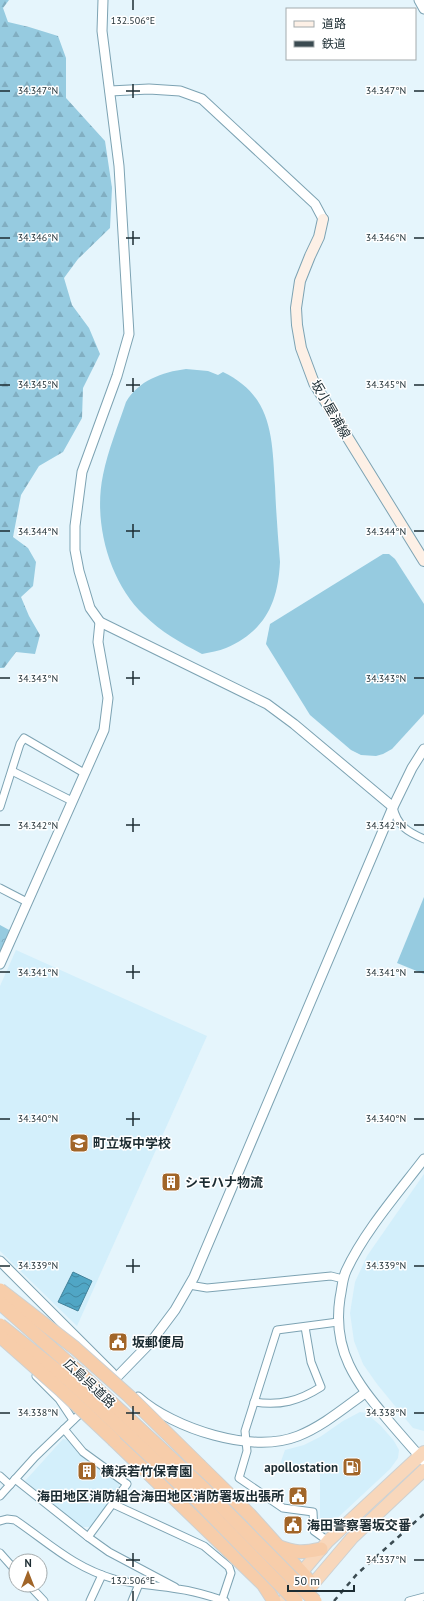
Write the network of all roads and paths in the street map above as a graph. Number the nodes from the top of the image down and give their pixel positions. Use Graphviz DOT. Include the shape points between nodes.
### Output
graph roads {
  1 [pos="103,0"];
  2 [pos="419,0"];
  3 [pos="424,9"];
  4 [pos="110,91"];
  5 [pos="322,219"];
  6 [pos="424,562"];
  7 [pos="100,622"];
  8 [pos="424,749"];
  9 [pos="12,771"];
  10 [pos="84,773"];
  11 [pos="72,801"];
  12 [pos="0,807"];
  13 [pos="393,807"];
  14 [pos="424,839"];
  15 [pos="0,888"];
  16 [pos="27,902"];
  17 [pos="0,964"];
  18 [pos="424,1159"];
  19 [pos="0,1261"];
  20 [pos="343,1279"];
  21 [pos="190,1285"];
  22 [pos="0,1290"];
  23 [pos="0,1303"];
  24 [pos="338,1322"];
  25 [pos="0,1325"];
  26 [pos="305,1327"];
  27 [pos="0,1336"];
  28 [pos="0,1343"];
  29 [pos="116,1378"];
  30 [pos="365,1393"];
  31 [pos="254,1402"];
  32 [pos="73,1420"];
  33 [pos="64,1429"];
  34 [pos="246,1442"];
  35 [pos="422,1456"];
  36 [pos="424,1470"];
  37 [pos="0,1476"];
  38 [pos="15,1479"];
  39 [pos="10,1485"];
  40 [pos="0,1496"];
  41 [pos="113,1504"];
  42 [pos="0,1521"];
  43 [pos="88,1538"];
  44 [pos="276,1545"];
  45 [pos="324,1545"];
  46 [pos="0,1553"];
  47 [pos="8,1562"];
  48 [pos="301,1574"];
  49 [pos="102,1575"];
  50 [pos="139,1584"];
  51 [pos="312,1584"];
  52 [pos="178,1589"];
  53 [pos="36,1593"];
  54 [pos="424,1596"];
  55 [pos="44,1601"];
  56 [pos="90,1601"];
  57 [pos="132,1601"];
  58 [pos="224,1601"];
  59 [pos="274,1601"];
  60 [pos="284,1601"];
  61 [pos="296,1601"];
  62 [pos="300,1601"];
  63 [pos="314,1601"];
  64 [pos="409,1601"];
  1 -- 4 [label="street" via="102,31"];
  2 -- 3 [label="street"];
  4 -- 5 [label="street" via="180,91 202,99 315,204"];
  4 -- 7 [label="street" via="119,166 129,334 117,376 82,472 75,526 75,550 79,571 90,608"];
  5 -- 6 [label="main road, 坂小屋浦線" via="319,237 300,281 296,308 301,348 314,383"];
  7 -- 10 [label="street" via="98,642 108,698 104,730"];
  7 -- 13 [label="street" via="267,704"];
  8 -- 13 [label="street"];
  9 -- 10 [label="street" via="24,738"];
  9 -- 11 [label="street"];
  9 -- 12 [label="street"];
  10 -- 11 [label="street"];
  11 -- 16 [label="street"];
  13 -- 14 [label="street" via="395,816 407,832"];
  13 -- 21 [label="street"];
  15 -- 16 [label="street"];
  16 -- 17 [label="street"];
  18 -- 20 [label="street" via="365,1239"];
  19 -- 29 [label="street"];
  20 -- 21 [label="street" via="331,1276 207,1288"];
  20 -- 24 [label="street"];
  21 -- 29 [label="street" via="151,1342"];
  22 -- 44 [label="highway, bridge" via="75,1348 129,1396 250,1515"];
  23 -- 63 [label="highway, 広島呉道路, bridge" via="204,1489"];
  24 -- 26 [label="street"];
  24 -- 30 [label="street" via="346,1359"];
  25 -- 61 [label="highway, 広島呉道路, bridge" via="76,1387 196,1499"];
  26 -- 31 [label="street" via="277,1330"];
  26 -- 31 [label="street" via="311,1362 321,1387 306,1397 285,1403"];
  27 -- 59 [label="highway, bridge" via="57,1386 263,1584"];
  28 -- 32 [label="street" via="59,1399"];
  29 -- 32 [label="street"];
  29 -- 34 [label="street" via="146,1404 180,1422 219,1437"];
  30 -- 34 [label="street" via="319,1427 297,1436 270,1442"];
  30 -- 35 [label="street"];
  31 -- 34 [label="street" via="245,1431"];
  32 -- 33 [label="street"];
  33 -- 38 [label="street"];
  33 -- 41 [label="street" via="83,1452 127,1484"];
  34 -- 45 [label="street" via="248,1451 239,1478 283,1508 314,1512 314,1531"];
  35 -- 45 [label="highway"];
  36 -- 51 [label="highway" via="352,1538"];
  37 -- 39 [label="street"];
  38 -- 39 [label="street"];
  38 -- 43 [label="street"];
  39 -- 40 [label="street"];
  41 -- 43 [label="street"];
  41 -- 58 [label="street" via="204,1546 229,1567 231,1573"];
  42 -- 49 [label="street" via="15,1520 64,1556"];
  43 -- 52 [label="street"];
  44 -- 45 [label="highway" via="293,1552 308,1552"];
  44 -- 48 [label="highway"];
  45 -- 48 [label="highway"];
  46 -- 47 [label="street"];
  48 -- 51 [label="highway"];
  48 -- 60 [label="highway"];
  49 -- 50 [label="street"];
  49 -- 56 [label="street"];
  50 -- 52 [label="street"];
  50 -- 57 [label="street"];
  51 -- 62 [label="highway"];
  52 -- 58 [label="street"];
  53 -- 55 [label="street"];
  54 -- 64 [label="street"];
}
